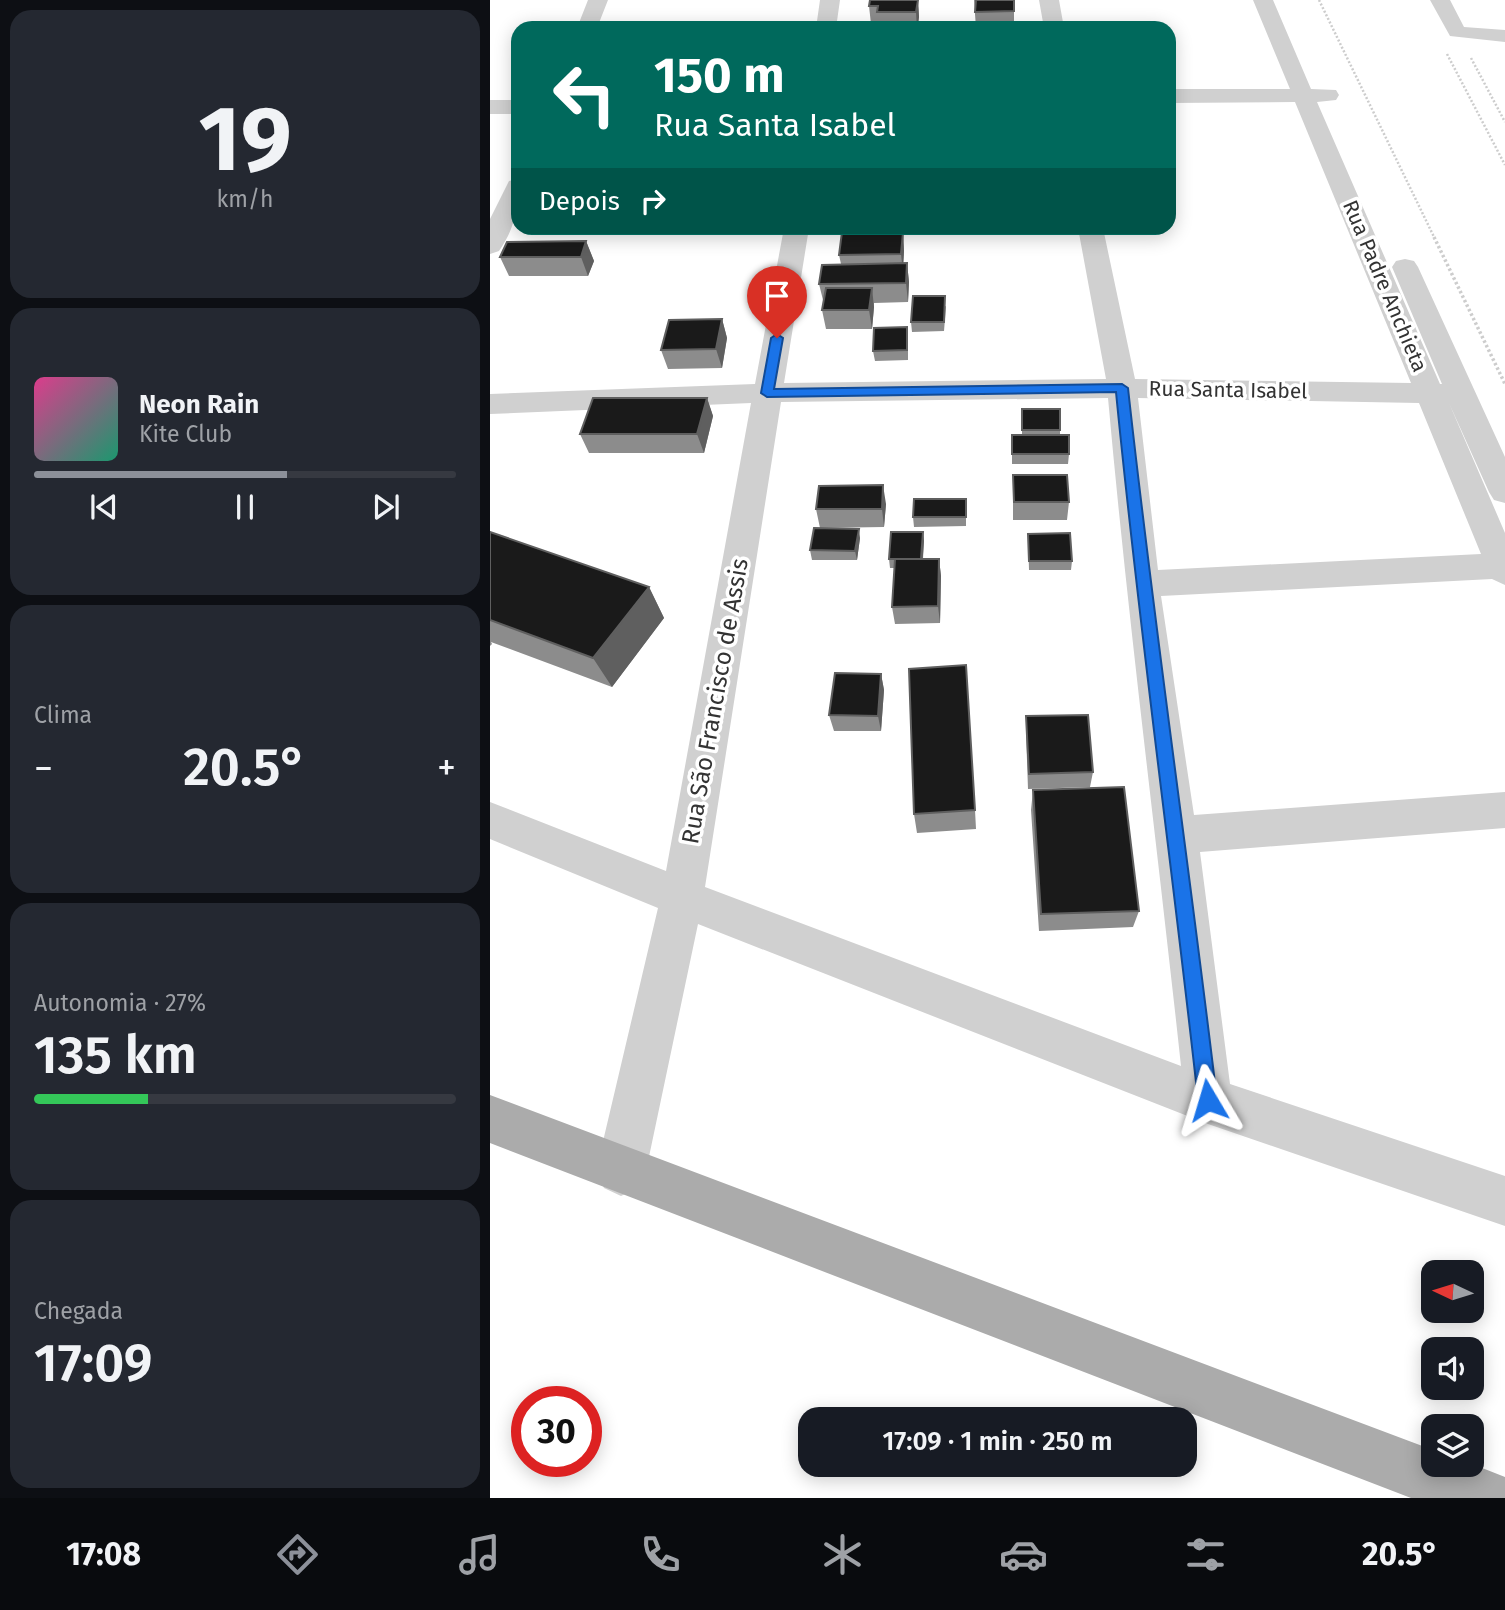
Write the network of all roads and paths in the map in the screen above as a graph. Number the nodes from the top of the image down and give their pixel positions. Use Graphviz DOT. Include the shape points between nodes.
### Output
graph roads {
  1 [pos="598,0"];
  2 [pos="830,0"];
  3 [pos="1049,0"];
  4 [pos="1264,0"];
  5 [pos="1284,0"];
  6 [pos="1319,0"];
  7 [pos="1440,0"];
  8 [pos="590,21"];
  9 [pos="827,21"];
  10 [pos="1053,21"];
  11 [pos="1505,36"];
  12 [pos="1450,39"];
  13 [pos="1316,95"];
  14 [pos="1176,96"];
  15 [pos="490,107"];
  16 [pos="511,107"];
  17 [pos="1505,122"];
  18 [pos="1505,165"];
  19 [pos="1361,169"];
  20 [pos="511,201"];
  21 [pos="795,235"];
  22 [pos="1092,235"];
  23 [pos="1395,244"];
  24 [pos="490,246"];
  25 [pos="1505,384"];
  26 [pos="1122,388"];
  27 [pos="767,393"];
  28 [pos="1431,393"];
  29 [pos="1463,394"];
  30 [pos="490,404"];
  31 [pos="1505,492"];
  32 [pos="1504,568"];
  33 [pos="1142,584"];
  34 [pos="1505,810"];
  35 [pos="490,820"];
  36 [pos="1177,835"];
  37 [pos="682,898"];
  38 [pos="1208,1100"];
  39 [pos="490,1119"];
  40 [pos="621,1171"];
  41 [pos="1505,1201"];
  42 [pos="1486,1498"];
  1 -- 8 [label="street"];
  2 -- 9 [label="street"];
  3 -- 10 [label="street"];
  4 -- 13 [label="street, Rua Padre Anchieta"];
  5 -- 13 [label="street, Rua Padre Anchieta"];
  6 -- 25 [label="path"];
  7 -- 12 [label="street"];
  11 -- 12 [label="street"];
  12 -- 17 [label="path"];
  12 -- 18 [label="path"];
  13 -- 14 [label="street"];
  13 -- 19 [label="street, Rua Padre Anchieta"];
  13 -- 28 [label="street, Rua Padre Anchieta"];
  15 -- 16 [label="street"];
  20 -- 24 [label="street"];
  21 -- 27 [label="street, Rua São Francisco de Assis"];
  22 -- 26 [label="street"];
  23 -- 29 [label="street, Rua Padre Anchieta"];
  26 -- 27 [label="street, Rua Santa Isabel"];
  26 -- 28 [label="street, Rua Santa Isabel"];
  26 -- 33 [label="street"];
  27 -- 30 [label="street, Rua Santa Isabel"];
  27 -- 37 [label="street, Rua São Francisco de Assis"];
  28 -- 29 [label="street, Rua Santa Isabel"];
  28 -- 32 [label="street, Rua Padre Anchieta"];
  29 -- 31 [label="street, Rua Padre Anchieta"];
  32 -- 33 [label="street"];
  33 -- 36 [label="street"];
  34 -- 36 [label="street"];
  35 -- 37 [label="street"];
  36 -- 38 [label="street"];
  37 -- 38 [label="street"];
  37 -- 40 [label="street, Rua São Francisco de Assis"];
  38 -- 41 [label="street"];
  39 -- 40 [label="main road"];
  40 -- 42 [label="main road"];
}
